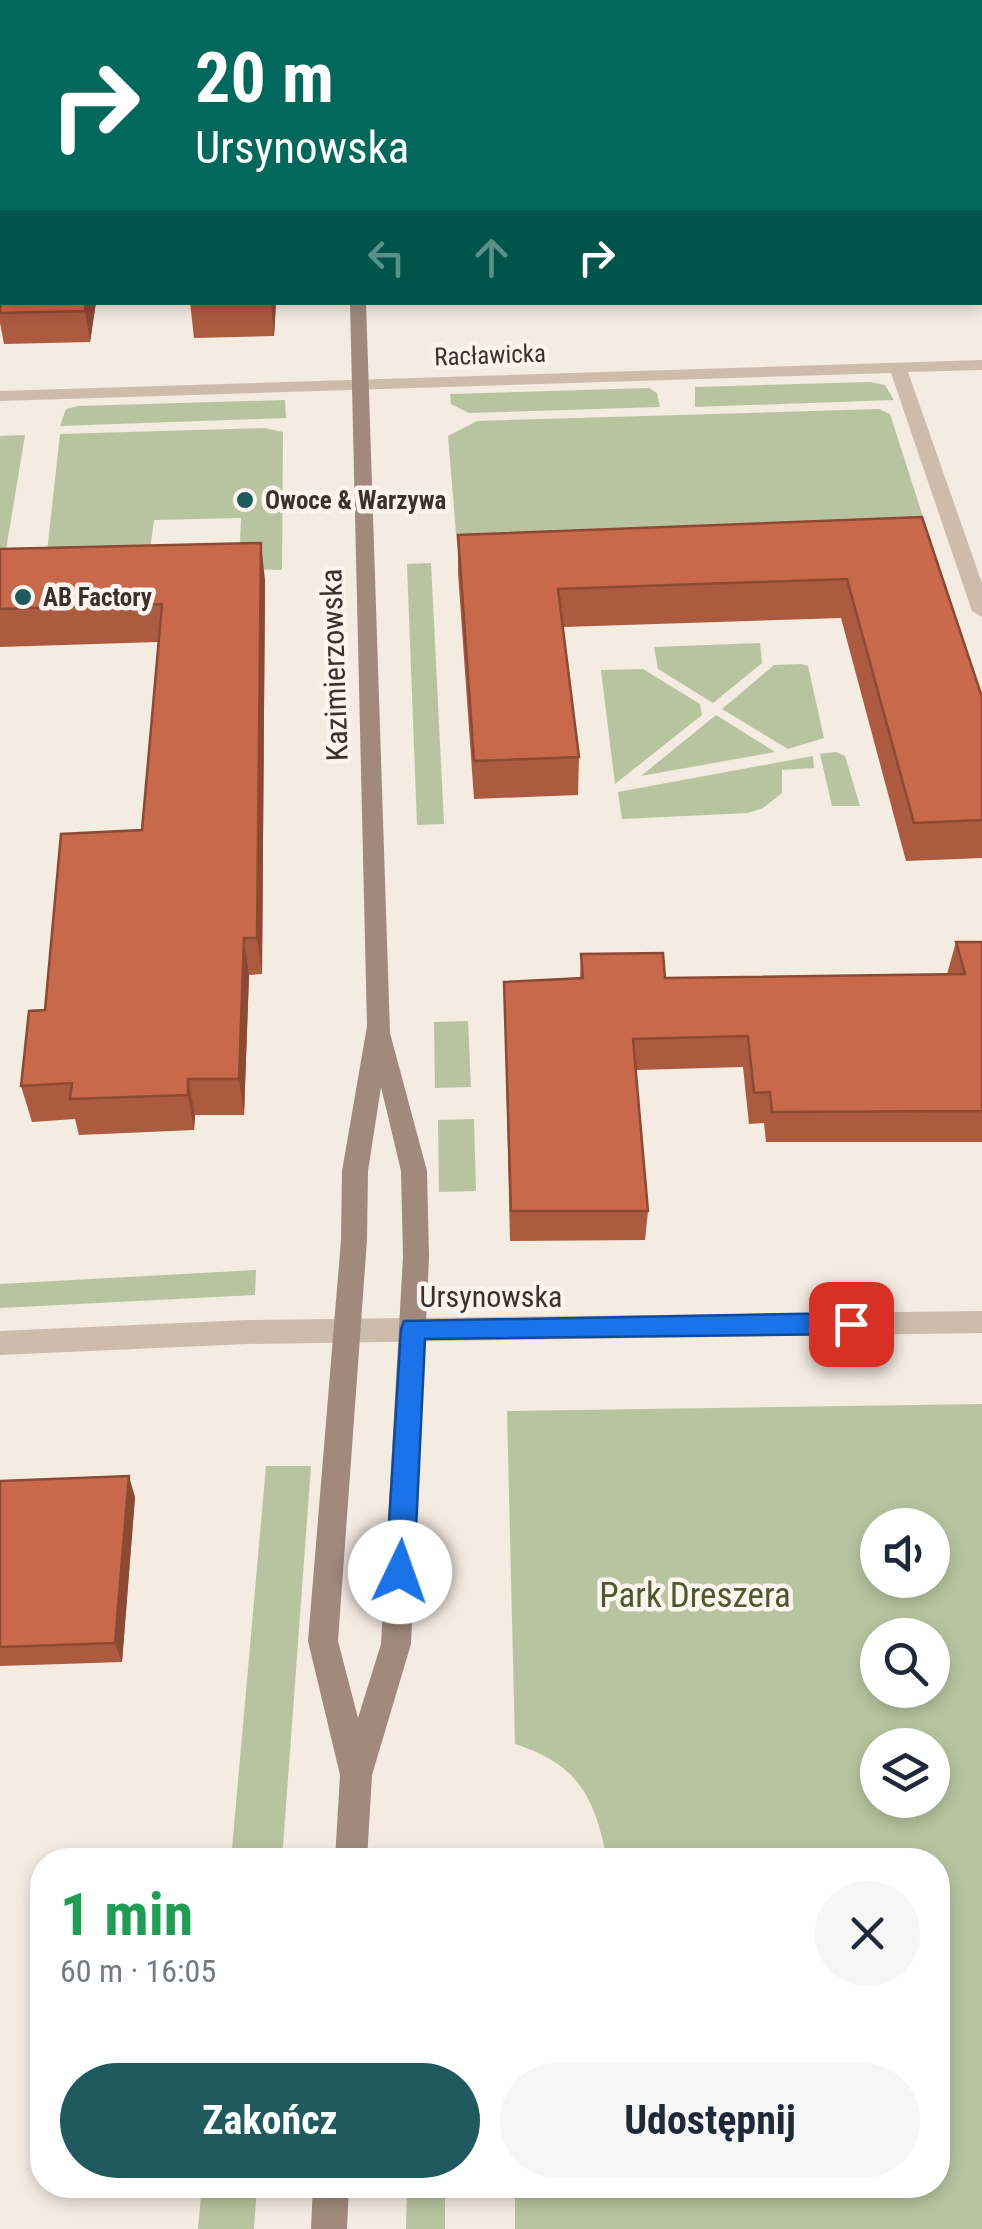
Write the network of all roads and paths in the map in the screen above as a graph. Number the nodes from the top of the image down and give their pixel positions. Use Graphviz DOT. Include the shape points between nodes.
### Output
graph roads {
  1 [pos="358,305"];
  2 [pos="982,366"];
  3 [pos="898,368"];
  4 [pos="360,384"];
  5 [pos="0,396"];
  6 [pos="982,611"];
  7 [pos="379,1026"];
  8 [pos="982,1322"];
  9 [pos="413,1329"];
  10 [pos="348,1330"];
  11 [pos="0,1343"];
  12 [pos="356,1775"];
  13 [pos="352,1848"];
  14 [pos="330,2198"];
  15 [pos="328,2229"];
  1 -- 4 [label="street, Kazimierzowska"];
  2 -- 3 [label="street, Racławicka"];
  3 -- 4 [label="street, Racławicka"];
  3 -- 6 [label="street"];
  4 -- 5 [label="street, Racławicka"];
  4 -- 7 [label="street, Kazimierzowska"];
  7 -- 9 [label="street, Kazimierzowska" via="414,1171"];
  7 -- 10 [label="street, Kazimierzowska" via="355,1171"];
  8 -- 9 [label="street, Ursynowska"];
  9 -- 10 [label="street, Ursynowska"];
  9 -- 12 [label="street, Kazimierzowska" via="396,1644"];
  10 -- 11 [label="street, Ursynowska"];
  10 -- 12 [label="street, Kazimierzowska" via="323,1641"];
  12 -- 13 [label="street"];
  14 -- 15 [label="street"];
}
